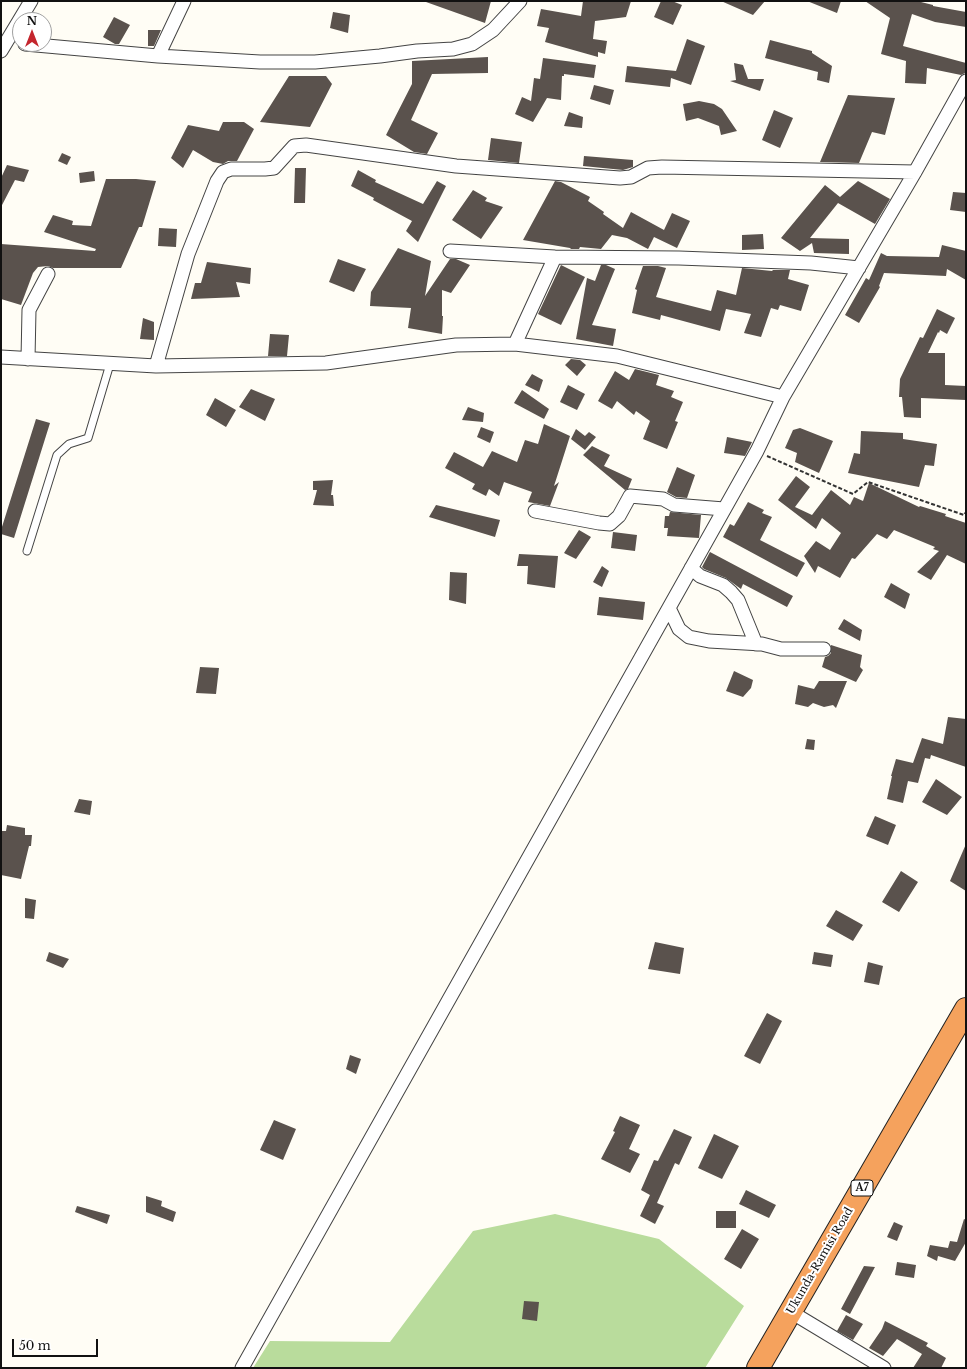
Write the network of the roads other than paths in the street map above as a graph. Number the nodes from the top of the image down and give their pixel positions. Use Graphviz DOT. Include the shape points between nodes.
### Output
graph roads {
  1 [pos="31,1"];
  2 [pos="184,1"];
  3 [pos="520,1"];
  4 [pos="3,45"];
  5 [pos="52,46"];
  6 [pos="158,56"];
  7 [pos="966,81"];
  8 [pos="915,172"];
  9 [pos="450,251"];
  10 [pos="555,257"];
  11 [pos="859,268"];
  12 [pos="48,274"];
  13 [pos="515,344"];
  14 [pos="1,357"];
  15 [pos="28,359"];
  16 [pos="110,364"];
  17 [pos="156,366"];
  18 [pos="783,397"];
  19 [pos="724,509"];
  20 [pos="535,511"];
  21 [pos="27,551"];
  22 [pos="691,568"];
  23 [pos="669,608"];
  24 [pos="756,644"];
  25 [pos="824,649"];
  26 [pos="966,1008"];
  27 [pos="791,1312"];
  28 [pos="242,1368"];
  29 [pos="758,1368"];
  30 [pos="884,1368"];
  1 -- 4 [label="street"];
  2 -- 6 [label="street"];
  3 -- 6 [label="street" via="493,30 472,44 453,49 315,62 260,62"];
  5 -- 6 [label="street"];
  7 -- 8 [label="street"];
  8 -- 11 [label="street"];
  8 -- 17 [label="street" via="662,167 648,168 631,177 620,178 456,166 306,145 294,146 274,168 231,169 222,172 188,254"];
  9 -- 10 [label="street"];
  10 -- 11 [label="street" via="679,258 811,263"];
  10 -- 13 [label="street"];
  11 -- 18 [label="street"];
  12 -- 15 [label="street" via="29,310"];
  13 -- 17 [label="street" via="456,345 326,363"];
  13 -- 18 [label="street" via="617,356"];
  14 -- 15 [label="street"];
  15 -- 16 [label="street"];
  16 -- 17 [label="street"];
  16 -- 21 [label="lane" via="88,438 69,444 57,456"];
  18 -- 19 [label="street" via="757,451"];
  19 -- 20 [label="street" via="674,505 663,499 630,496 619,516 610,524"];
  19 -- 22 [label="street"];
  22 -- 23 [label="street"];
  22 -- 24 [label="street" via="700,576 723,585 738,600"];
  23 -- 24 [label="street" via="679,629 689,637 708,641"];
  23 -- 28 [label="street"];
  24 -- 25 [label="street" via="781,649"];
  26 -- 27 [label="highway, Ukunda-Ramisi Road / A7"];
  27 -- 29 [label="highway, Ukunda-Ramisi Road / A7"];
  27 -- 30 [label="street"];
}
